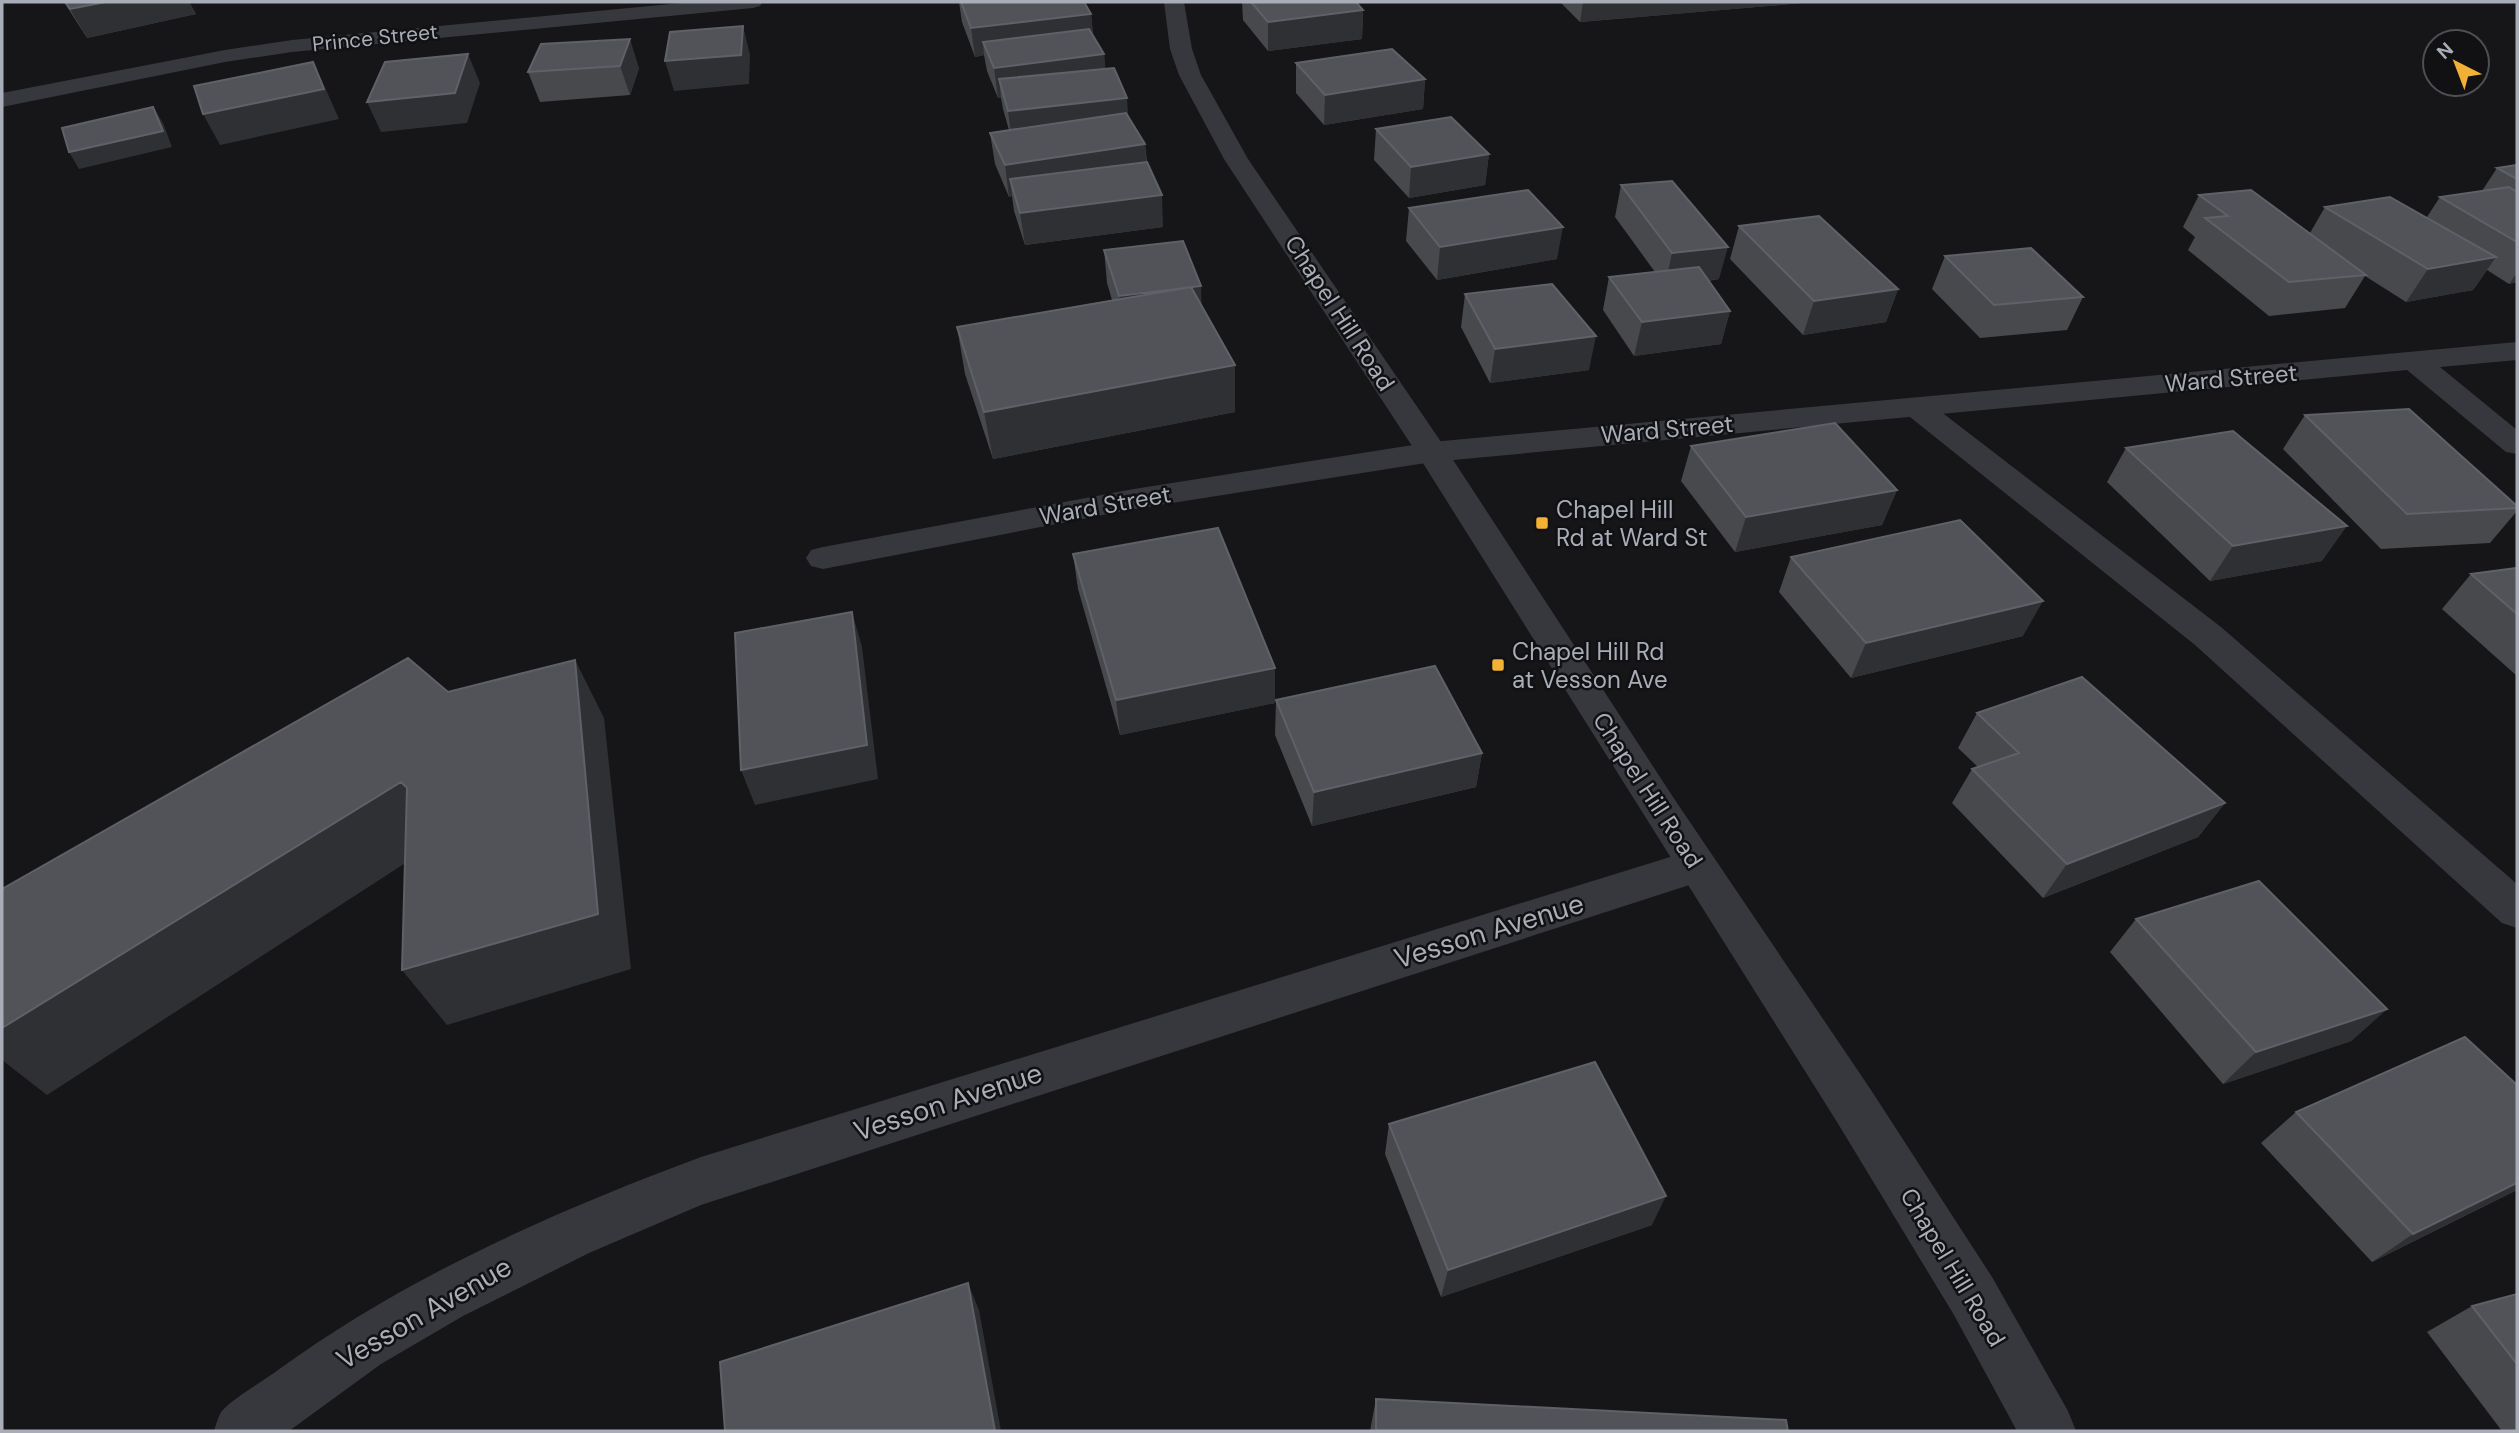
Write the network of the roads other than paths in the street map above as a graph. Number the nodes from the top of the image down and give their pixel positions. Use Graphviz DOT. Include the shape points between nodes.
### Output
graph roads {
  1 [pos="753,2"];
  2 [pos="1174,2"];
  3 [pos="2,100"];
  4 [pos="2517,351"];
  5 [pos="2414,361"];
  6 [pos="1916,407"];
  7 [pos="2517,445"];
  8 [pos="1432,452"];
  9 [pos="822,558"];
  10 [pos="1696,866"];
  11 [pos="2517,910"];
  12 [pos="242,1431"];
  13 [pos="2048,1431"];
  1 -- 3 [label="street, Prince Street" via="292,46"];
  2 -- 8 [label="street, Chapel Hill Road" via="1190,75 1236,159"];
  4 -- 5 [label="street, Ward Street"];
  5 -- 6 [label="street, Ward Street"];
  5 -- 7 [label="street"];
  6 -- 8 [label="street, Ward Street"];
  6 -- 11 [label="street" via="2208,636"];
  8 -- 9 [label="street, Ward Street" via="1134,499"];
  8 -- 10 [label="street, Chapel Hill Road"];
  10 -- 12 [label="street, Vesson Avenue" via="616,1213 490,1271 361,1345"];
  10 -- 13 [label="street, Chapel Hill Road" via="1973,1296"];
}
